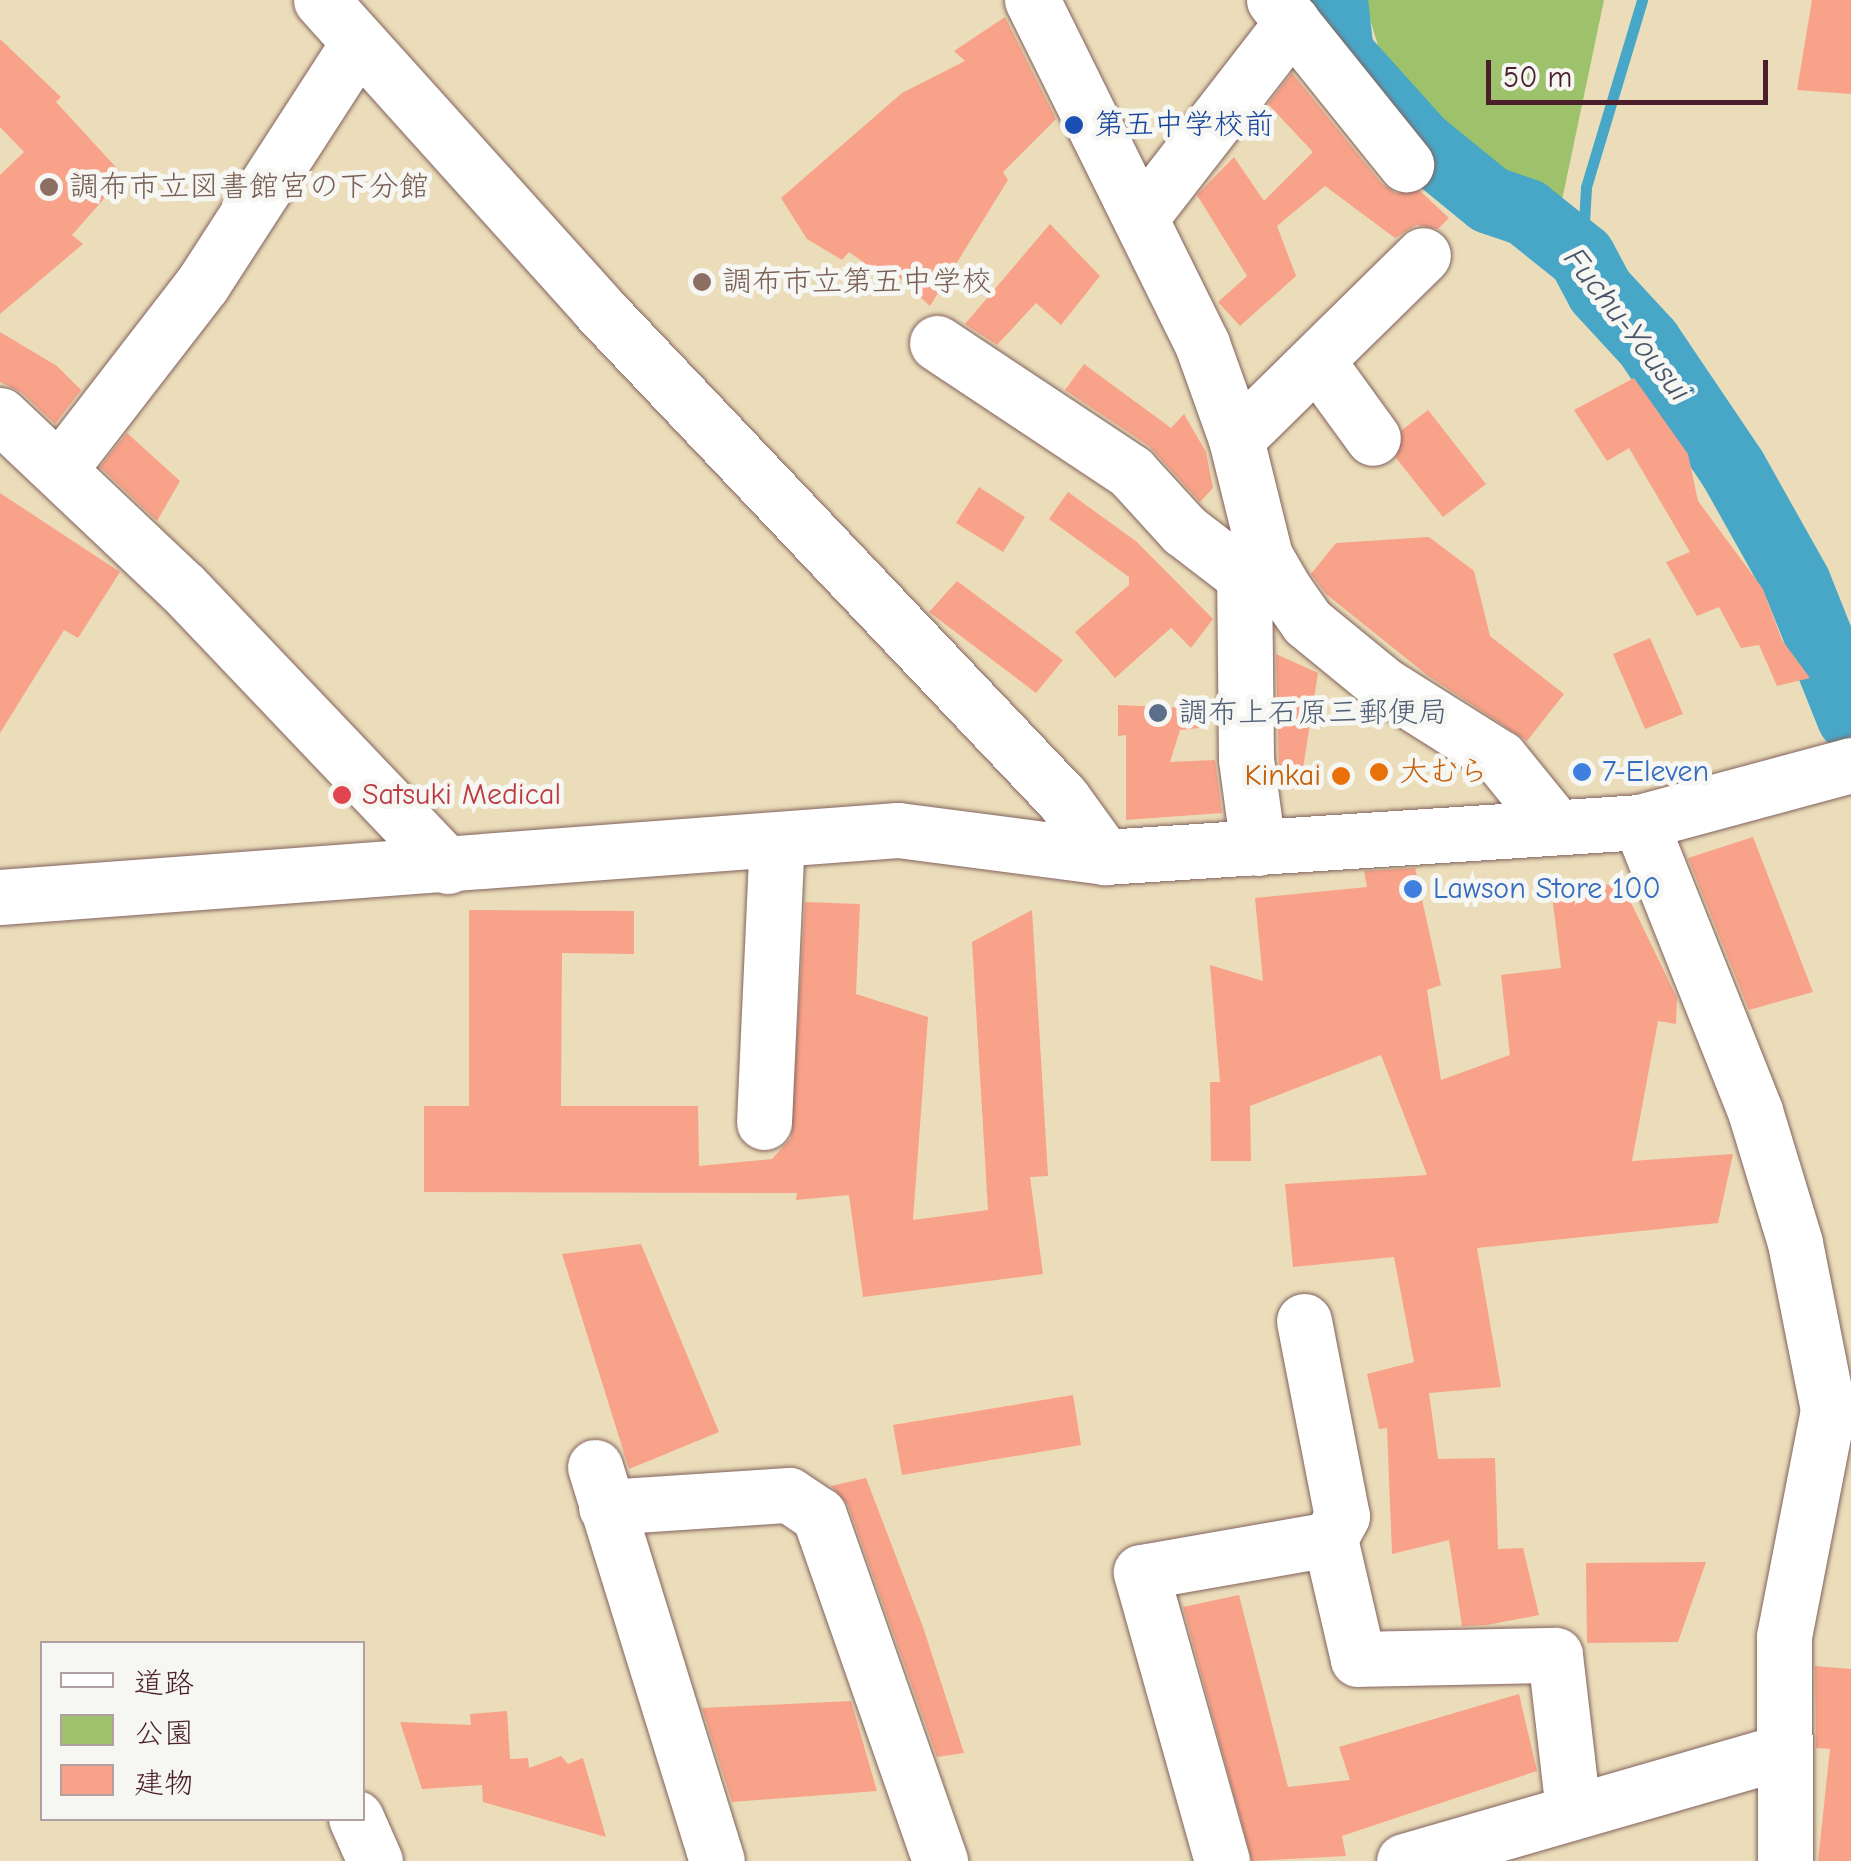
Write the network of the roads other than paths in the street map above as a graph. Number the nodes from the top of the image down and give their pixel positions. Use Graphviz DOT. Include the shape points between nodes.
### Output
graph roads {
  1 [pos="320,0"];
  2 [pos="1032,0"];
  3 [pos="1283,11"];
  4 [pos="358,43"];
  5 [pos="1406,164"];
  6 [pos="1142,216"];
  7 [pos="1423,255"];
  8 [pos="937,343"];
  9 [pos="1317,361"];
  10 [pos="0,416"];
  11 [pos="1373,438"];
  12 [pos="1236,439"];
  13 [pos="61,467"];
  14 [pos="1254,566"];
  15 [pos="1849,766"];
  16 [pos="1640,822"];
  17 [pos="1556,827"];
  18 [pos="777,841"];
  19 [pos="1258,848"];
  20 [pos="1105,857"];
  21 [pos="448,866"];
  22 [pos="0,897"];
  23 [pos="764,1122"];
  24 [pos="1304,1321"];
  25 [pos="1851,1355"];
  26 [pos="1828,1410"];
  27 [pos="1330,1539"];
  28 [pos="1781,1752"];
  29 [pos="1573,1810"];
  30 [pos="357,1821"];
  31 [pos="375,1861"];
  32 [pos="718,1861"];
  33 [pos="940,1861"];
  34 [pos="1222,1861"];
  35 [pos="1404,1861"];
  36 [pos="1785,1861"];
  1 -- 4 [label="street"];
  2 -- 6 [label="street"];
  3 -- 5 [label="street"];
  3 -- 6 [label="street"];
  4 -- 13 [label="street" via="204,283"];
  4 -- 20 [label="street" via="597,307 1063,798"];
  6 -- 12 [label="street" via="1202,344"];
  7 -- 9 [label="street"];
  8 -- 14 [label="street" via="1132,472 1184,530"];
  9 -- 11 [label="street"];
  9 -- 12 [label="street"];
  10 -- 13 [label="street"];
  12 -- 14 [label="street"];
  13 -- 21 [label="street"];
  14 -- 17 [label="street" via="1307,622 1384,685 1500,758"];
  14 -- 19 [label="street" via="1246,759"];
  15 -- 16 [label="street"];
  16 -- 17 [label="street"];
  16 -- 26 [label="street" via="1756,1112 1795,1243"];
  17 -- 19 [label="street"];
  18 -- 20 [label="street" via="898,830"];
  18 -- 21 [label="street"];
  18 -- 23 [label="street"];
  19 -- 20 [label="street"];
  21 -- 22 [label="street"];
  24 -- 27 [label="street" via="1342,1516"];
  25 -- 26 [label="street"];
  26 -- 28 [label="street" via="1784,1637"];
  27 -- 29 [label="street" via="1358,1659 1555,1655"];
  27 -- 34 [label="street" via="1141,1572"];
  28 -- 29 [label="street"];
  28 -- 36 [label="street"];
  29 -- 35 [label="street"];
  30 -- 31 [label="street"];
  32 -- 33 [label="street" via="600,1487 789,1495 819,1515"];
}
